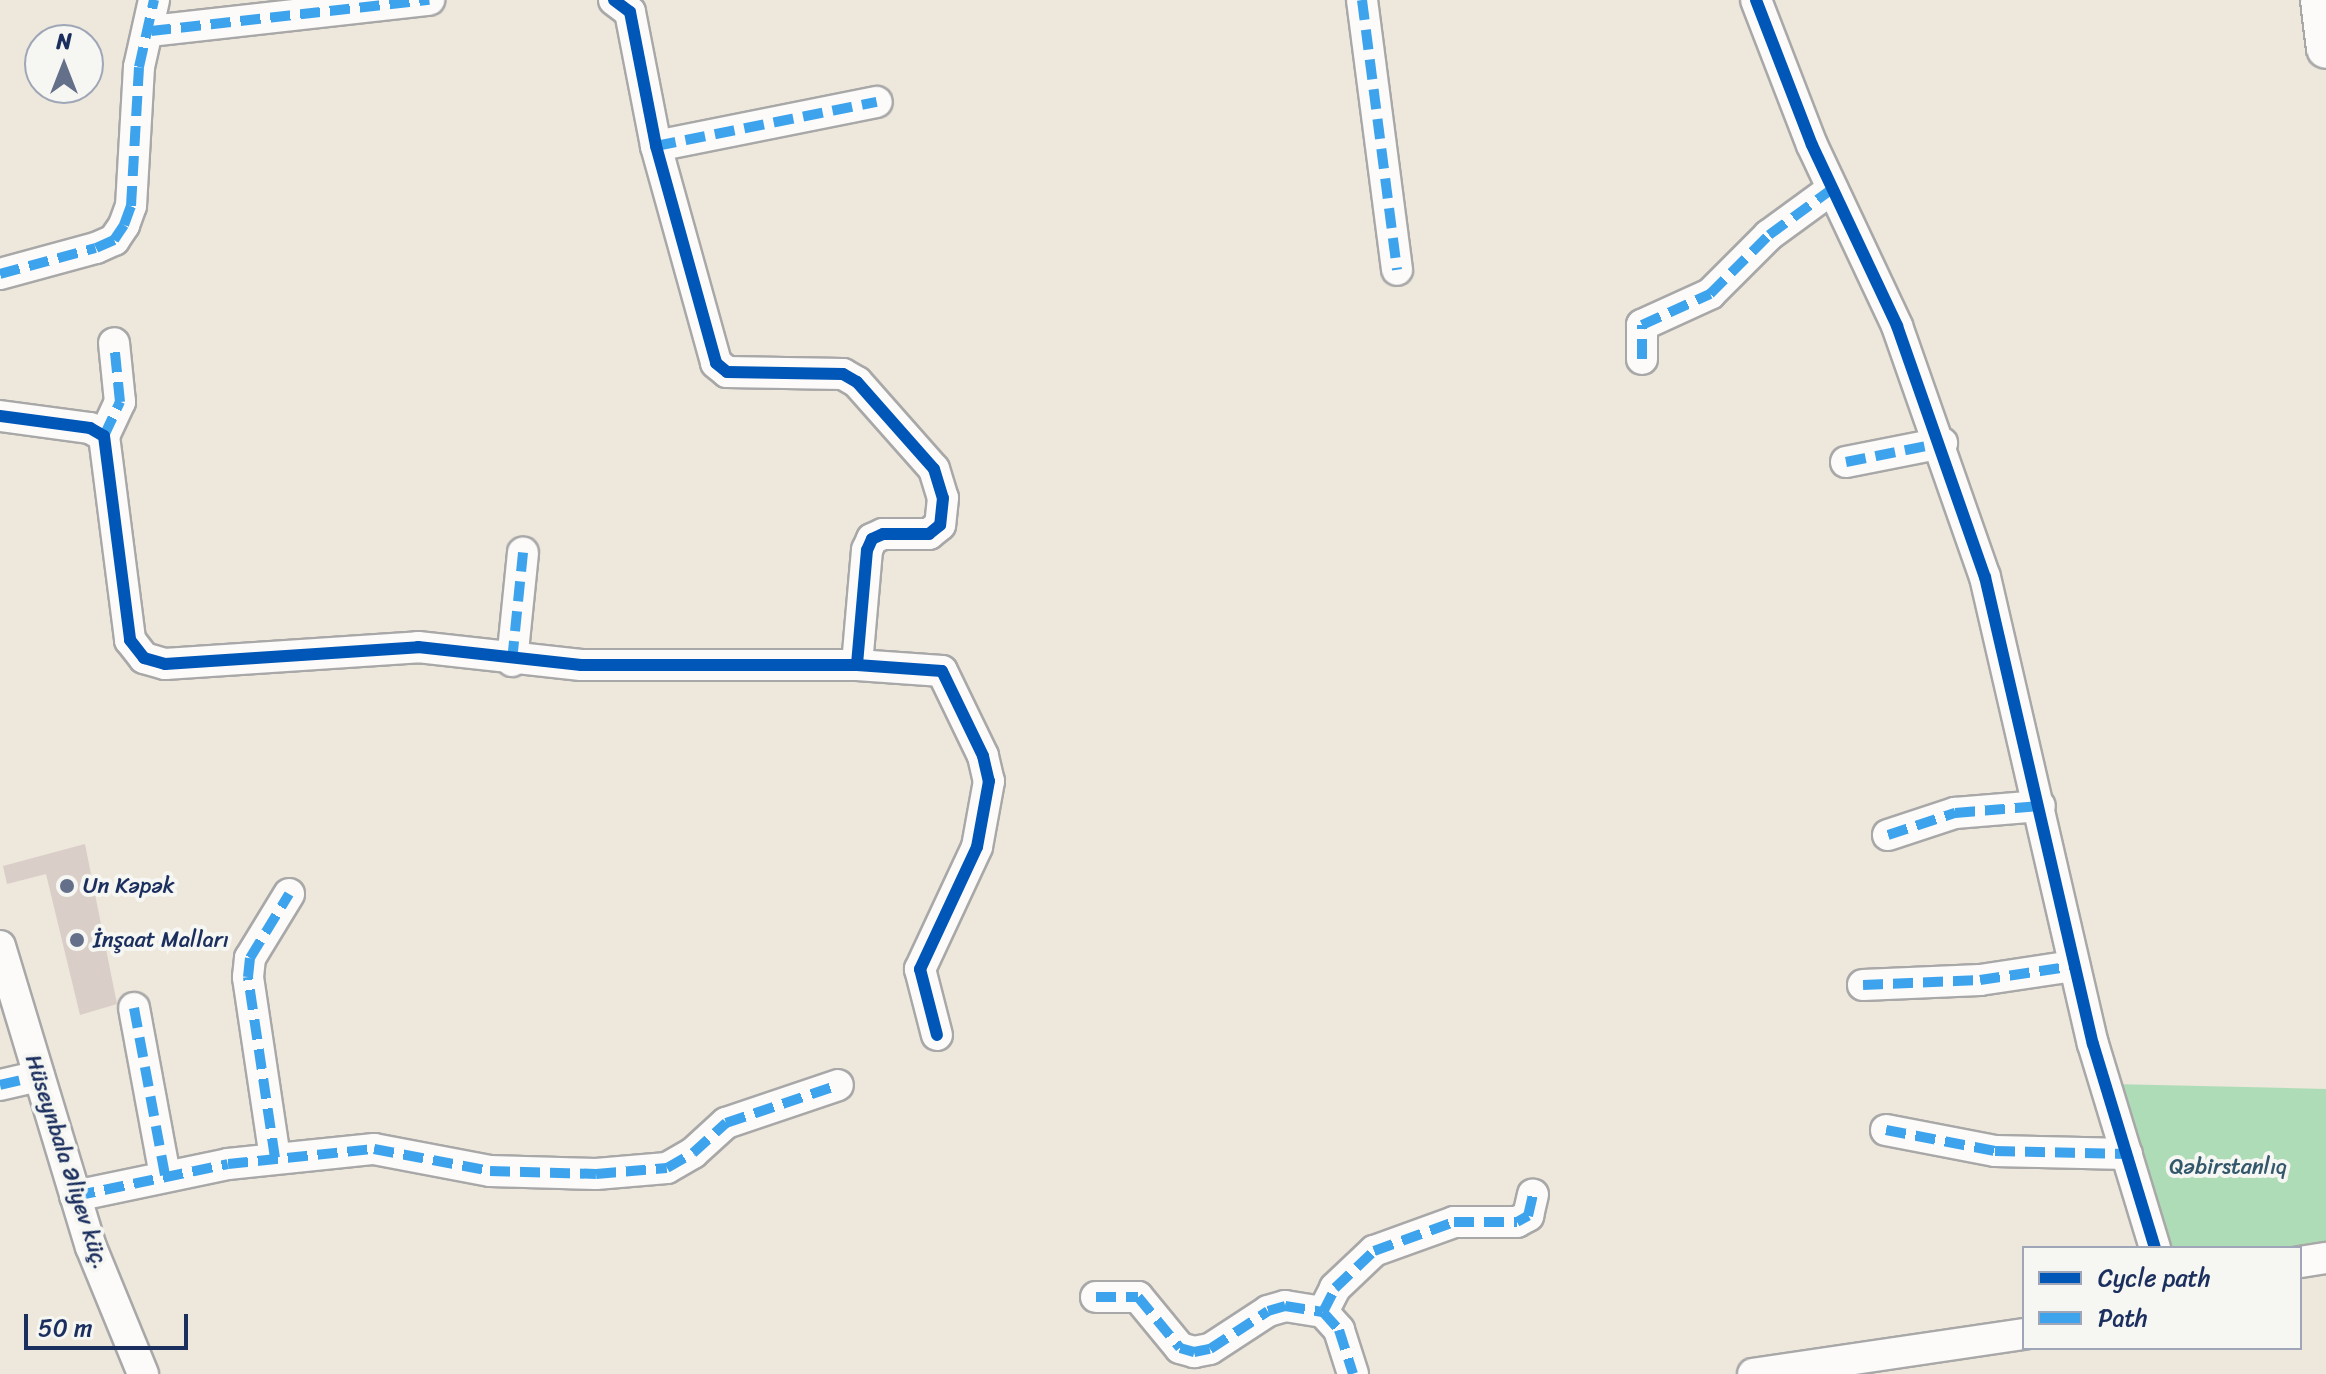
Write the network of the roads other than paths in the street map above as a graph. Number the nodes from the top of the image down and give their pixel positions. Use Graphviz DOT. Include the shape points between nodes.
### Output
graph roads {
  1 [pos="154,0"];
  2 [pos="429,0"];
  3 [pos="1362,0"];
  4 [pos="1756,0"];
  5 [pos="2320,0"];
  6 [pos="622,6"];
  7 [pos="151,31"];
  8 [pos="2326,49"];
  9 [pos="877,102"];
  10 [pos="656,146"];
  11 [pos="1832,189"];
  12 [pos="1397,270"];
  13 [pos="0,274"];
  14 [pos="114,343"];
  15 [pos="1642,359"];
  16 [pos="0,416"];
  17 [pos="104,436"];
  18 [pos="1942,443"];
  19 [pos="1846,462"];
  20 [pos="523,553"];
  21 [pos="512,661"];
  22 [pos="857,665"];
  23 [pos="2040,806"];
  24 [pos="1888,835"];
  25 [pos="289,894"];
  26 [pos="0,946"];
  27 [pos="2074,966"];
  28 [pos="1863,985"];
  29 [pos="134,1008"];
  30 [pos="937,1035"];
  31 [pos="39,1076"];
  32 [pos="0,1085"];
  33 [pos="838,1085"];
  34 [pos="1886,1130"];
  35 [pos="2127,1154"];
  36 [pos="275,1158"];
  37 [pos="165,1175"];
  38 [pos="1533,1195"];
  39 [pos="75,1196"];
  40 [pos="2154,1246"];
  41 [pos="2326,1258"];
  42 [pos="2302,1262"];
  43 [pos="1096,1297"];
  44 [pos="1323,1312"];
  45 [pos="2022,1334"];
  46 [pos="143,1374"];
  47 [pos="1353,1374"];
  48 [pos="1753,1374"];
  1 -- 7 [label="street"];
  2 -- 7 [label="street"];
  3 -- 12 [label="street"];
  4 -- 11 [label="street"];
  5 -- 8 [label="main road"];
  6 -- 10 [label="street"];
  7 -- 13 [label="street" via="139,67 131,206 124,225 114,240 96,248"];
  9 -- 10 [label="street"];
  10 -- 22 [label="street" via="716,363 727,372 843,374 857,382 934,469 943,498 940,525 929,534 883,534 872,539 867,550"];
  11 -- 15 [label="street" via="1769,235 1710,294 1642,325"];
  11 -- 18 [label="street" via="1897,326"];
  14 -- 17 [label="street" via="120,402"];
  16 -- 17 [label="street" via="90,428"];
  17 -- 21 [label="street" via="130,640 144,658 165,664 418,647"];
  18 -- 19 [label="street"];
  18 -- 23 [label="street" via="1985,577"];
  20 -- 21 [label="street"];
  21 -- 22 [label="street"];
  22 -- 30 [label="street" via="942,671 983,756 989,781 977,847 920,969"];
  23 -- 24 [label="street" via="1955,813"];
  23 -- 27 [label="street"];
  25 -- 36 [label="street" via="250,958 248,977"];
  26 -- 31 [label="street, Hüseynbala Əliyev küç."];
  27 -- 28 [label="street" via="1980,980"];
  27 -- 35 [label="street"];
  29 -- 37 [label="street"];
  31 -- 32 [label="street"];
  31 -- 39 [label="street, Hüseynbala Əliyev küç."];
  33 -- 36 [label="street" via="726,1123 667,1168 596,1174 490,1171 374,1149"];
  34 -- 35 [label="street" via="1995,1151"];
  35 -- 40 [label="street"];
  36 -- 37 [label="street"];
  37 -- 39 [label="street"];
  38 -- 44 [label="street" via="1528,1216 1517,1222 1454,1222 1374,1251 1335,1288"];
  39 -- 46 [label="street, Hüseynbala Əliyev küç."];
  41 -- 42 [label="street"];
  43 -- 44 [label="street" via="1138,1297 1180,1348 1194,1352 1210,1349 1268,1311 1285,1306"];
  44 -- 47 [label="street" via="1339,1330"];
  45 -- 48 [label="street"];
}
